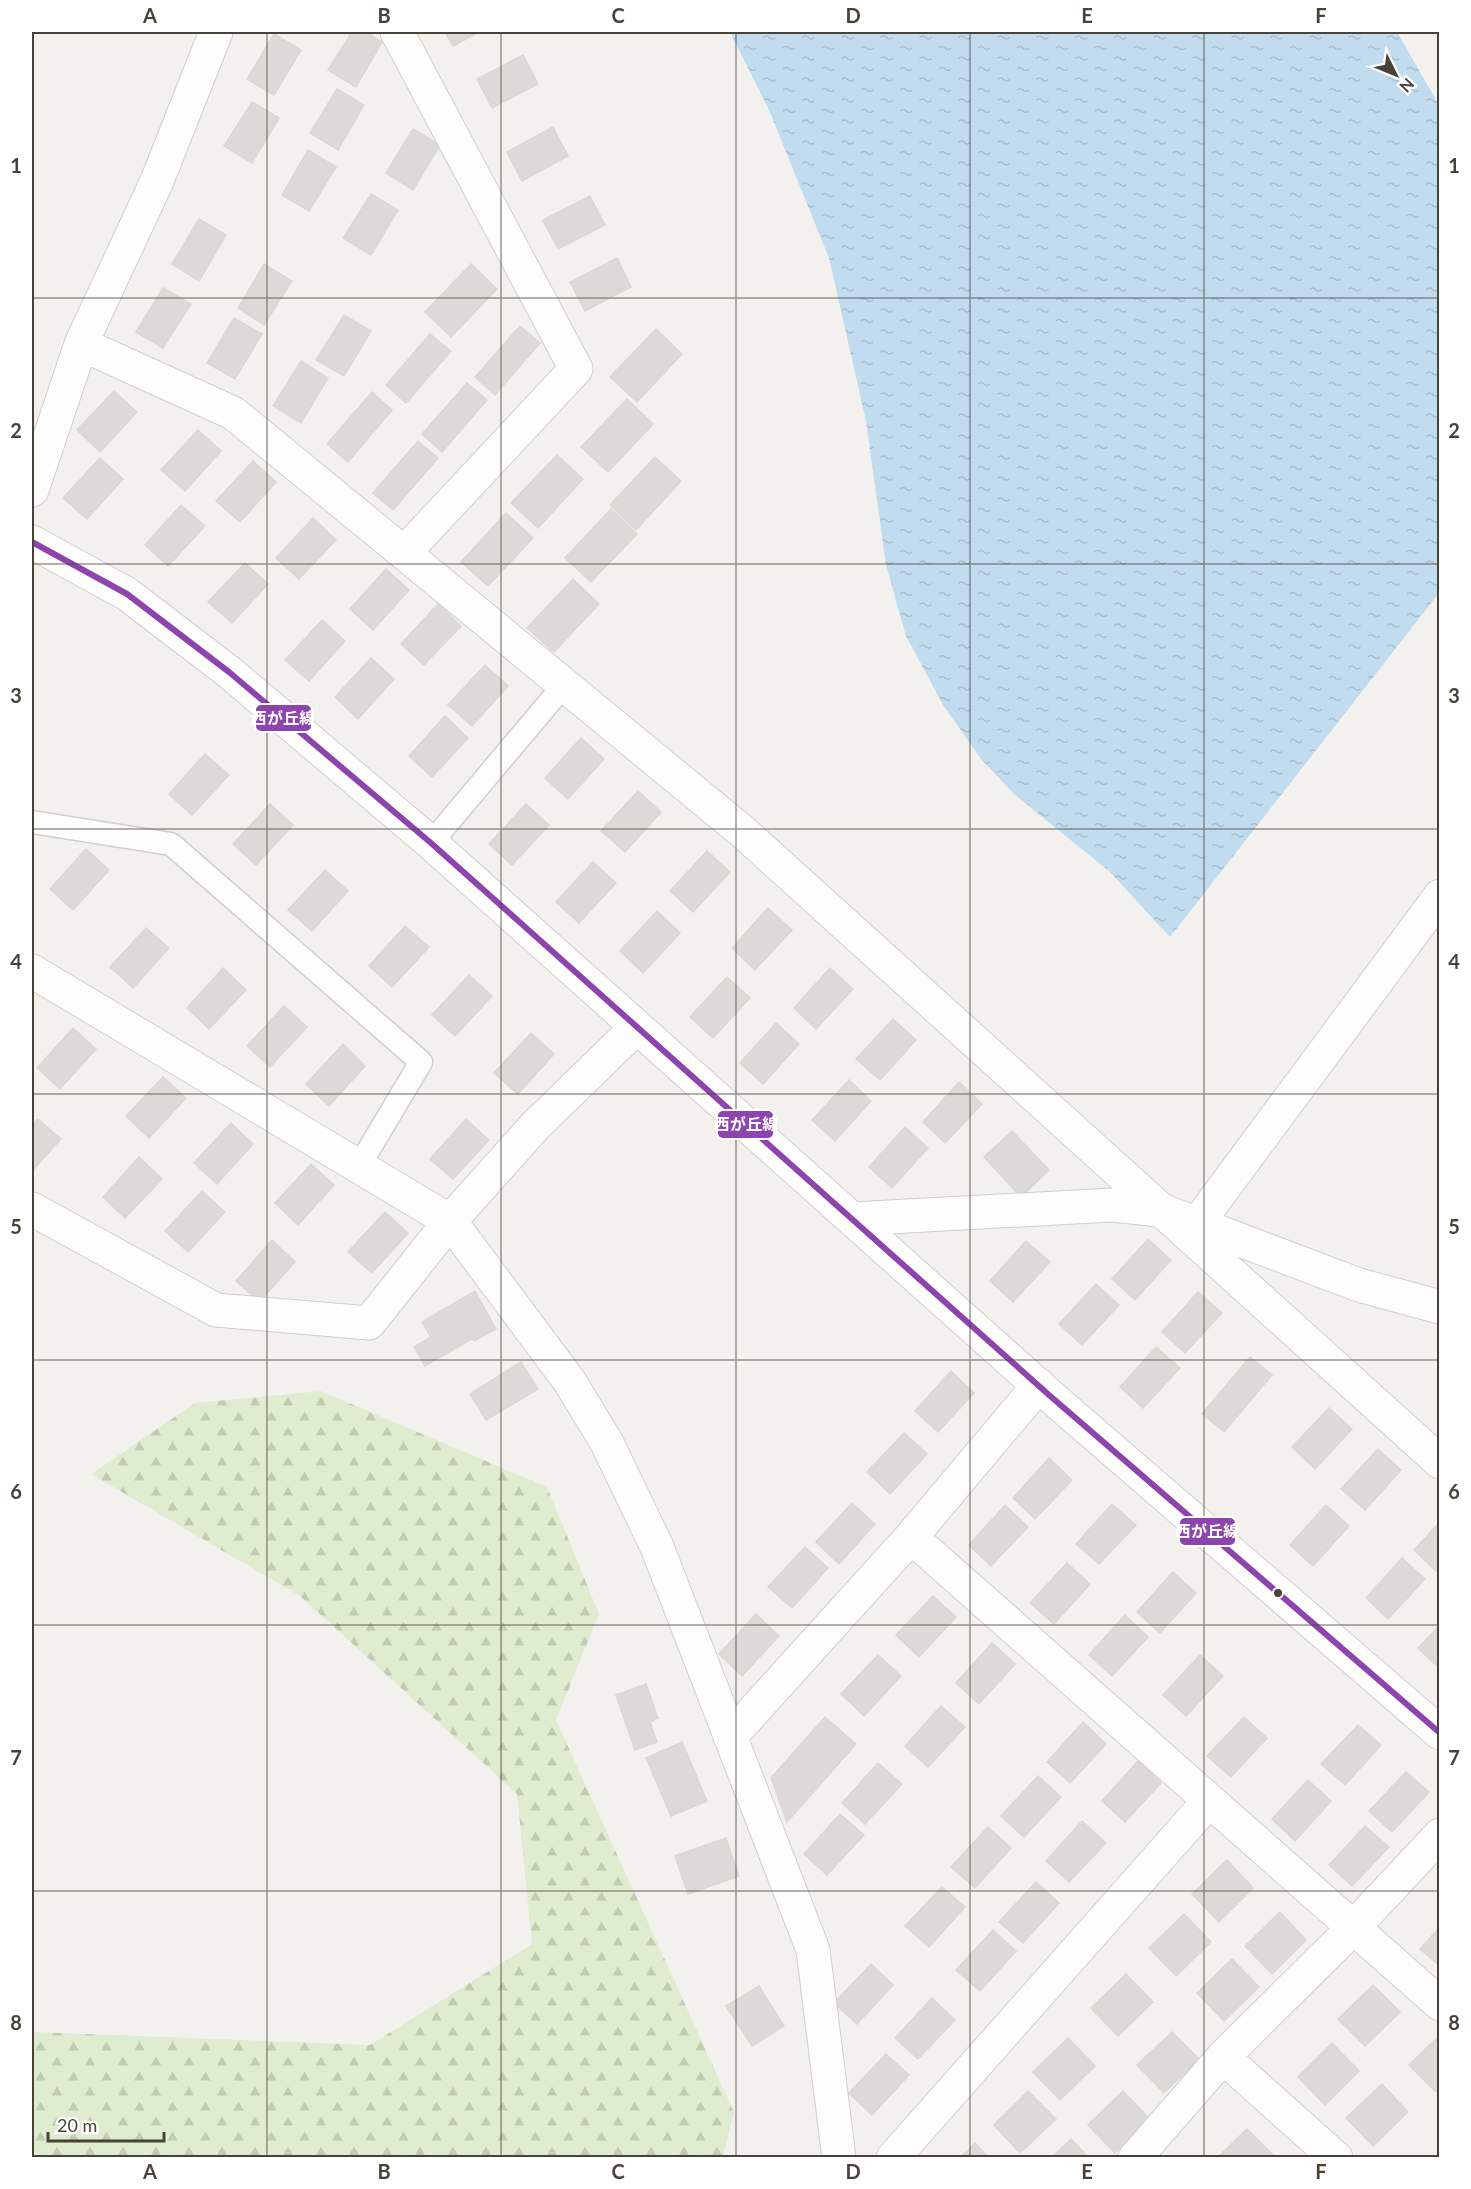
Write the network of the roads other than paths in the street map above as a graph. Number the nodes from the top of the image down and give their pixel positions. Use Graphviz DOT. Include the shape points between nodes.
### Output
graph roads {
  1 [pos="216,32"];
  2 [pos="397,32"];
  3 [pos="81,344"];
  4 [pos="32,490"];
  5 [pos="32,542"];
  6 [pos="404,553"];
  7 [pos="564,685"];
  8 [pos="32,822"];
  9 [pos="431,843"];
  10 [pos="1440,896"];
  11 [pos="32,971"];
  12 [pos="637,1027"];
  13 [pos="359,1166"];
  14 [pos="32,1209"];
  15 [pos="1161,1210"];
  16 [pos="852,1219"];
  17 [pos="450,1221"];
  18 [pos="1197,1224"];
  19 [pos="1440,1307"];
  20 [pos="1039,1385"];
  21 [pos="1440,1462"];
  22 [pos="911,1537"];
  23 [pos="1440,1733"];
  24 [pos="730,1737"];
  25 [pos="1209,1802"];
  26 [pos="1440,1834"];
  27 [pos="1352,1929"];
  28 [pos="1440,2004"];
  29 [pos="1223,2057"];
  30 [pos="839,2157"];
  31 [pos="893,2157"];
  32 [pos="1135,2157"];
  33 [pos="1336,2157"];
  1 -- 3 [label="street" via="157,181"];
  2 -- 6 [label="street" via="576,369"];
  3 -- 4 [label="street"];
  3 -- 6 [label="street" via="233,413"];
  5 -- 9 [label="street" via="127,594 229,672"];
  6 -- 7 [label="street"];
  7 -- 9 [label="lane"];
  7 -- 15 [label="street" via="742,832"];
  8 -- 13 [label="lane" via="171,844 421,1062"];
  9 -- 12 [label="street"];
  10 -- 18 [label="street"];
  11 -- 13 [label="street"];
  12 -- 16 [label="street"];
  12 -- 17 [label="street" via="535,1126"];
  13 -- 17 [label="street"];
  14 -- 17 [label="street" via="216,1310 369,1323"];
  15 -- 16 [label="street" via="1112,1205"];
  15 -- 18 [label="street"];
  15 -- 21 [label="street"];
  16 -- 20 [label="street"];
  17 -- 24 [label="street" via="570,1382 607,1443 657,1547"];
  18 -- 19 [label="street" via="1359,1285"];
  20 -- 22 [label="street"];
  20 -- 23 [label="street"];
  22 -- 24 [label="street"];
  22 -- 25 [label="street"];
  24 -- 30 [label="street" via="813,1950"];
  25 -- 27 [label="street"];
  25 -- 31 [label="street"];
  26 -- 27 [label="street"];
  27 -- 28 [label="street"];
  27 -- 29 [label="street"];
  29 -- 32 [label="street"];
  29 -- 33 [label="street"];
}
